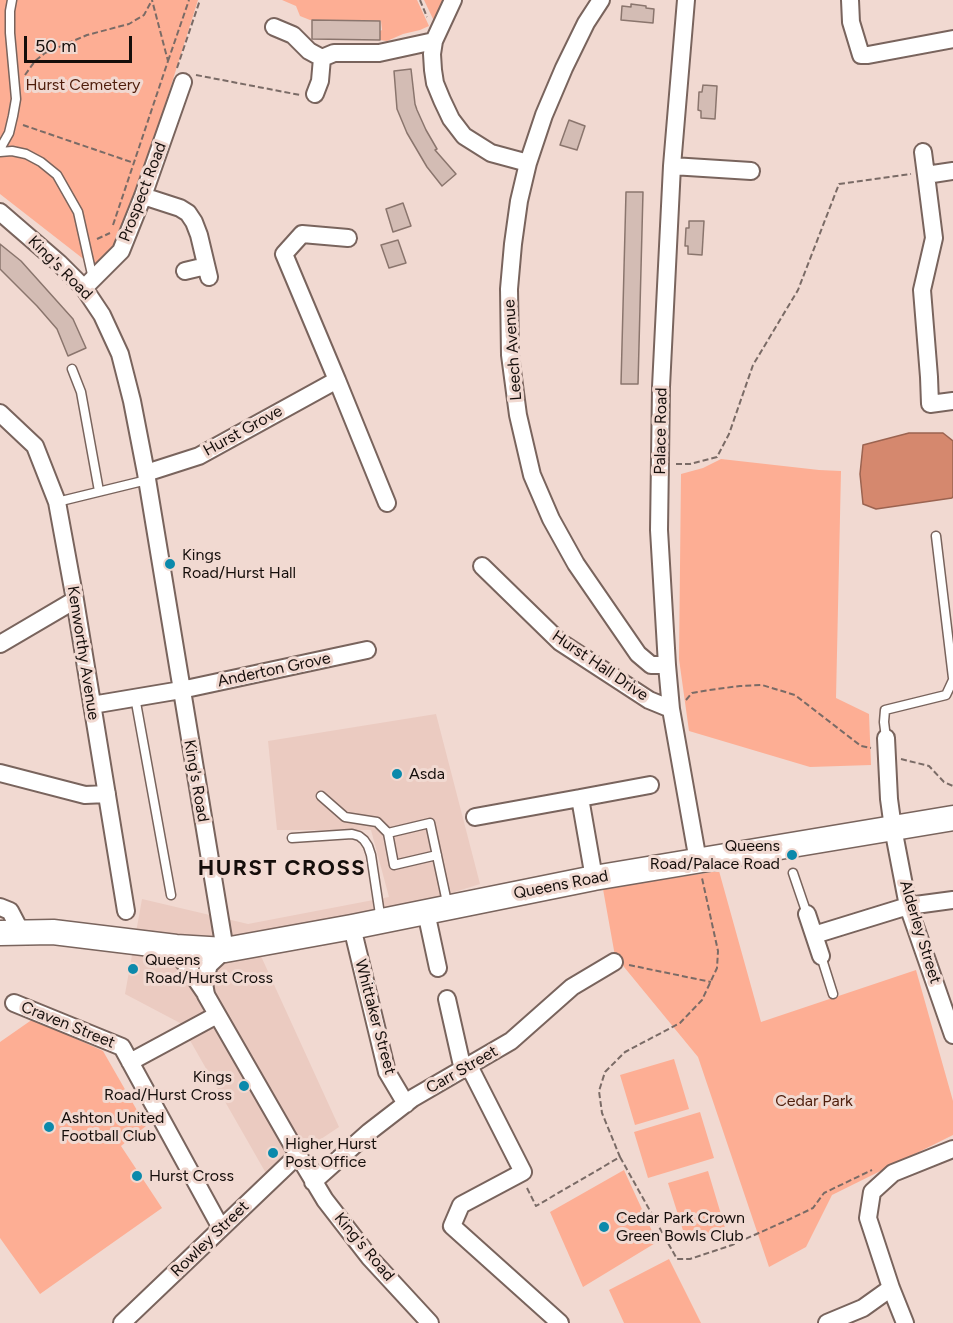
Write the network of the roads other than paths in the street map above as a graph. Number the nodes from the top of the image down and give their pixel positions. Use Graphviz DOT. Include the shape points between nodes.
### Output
graph roads {
  1 [pos="12,0"];
  2 [pos="453,0"];
  3 [pos="601,0"];
  4 [pos="686,0"];
  5 [pos="850,0"];
  6 [pos="274,27"];
  7 [pos="953,39"];
  8 [pos="434,41"];
  9 [pos="322,58"];
  10 [pos="180,76"];
  11 [pos="315,94"];
  12 [pos="0,151"];
  13 [pos="923,152"];
  14 [pos="528,163"];
  15 [pos="672,166"];
  16 [pos="751,171"];
  17 [pos="953,171"];
  18 [pos="926,174"];
  19 [pos="143,196"];
  20 [pos="0,212"];
  21 [pos="348,238"];
  22 [pos="185,271"];
  23 [pos="88,284"];
  24 [pos="72,369"];
  25 [pos="337,380"];
  26 [pos="953,401"];
  27 [pos="0,413"];
  28 [pos="146,477"];
  29 [pos="99,491"];
  30 [pos="57,502"];
  31 [pos="387,503"];
  32 [pos="936,536"];
  33 [pos="482,566"];
  34 [pos="75,600"];
  35 [pos="0,644"];
  36 [pos="366,650"];
  37 [pos="667,666"];
  38 [pos="953,679"];
  39 [pos="181,690"];
  40 [pos="135,698"];
  41 [pos="92,705"];
  42 [pos="671,709"];
  43 [pos="886,745"];
  44 [pos="0,773"];
  45 [pos="650,785"];
  46 [pos="107,794"];
  47 [pos="321,796"];
  48 [pos="580,798"];
  49 [pos="476,818"];
  50 [pos="953,819"];
  51 [pos="892,828"];
  52 [pos="388,833"];
  53 [pos="292,838"];
  54 [pos="437,855"];
  55 [pos="698,861"];
  56 [pos="793,873"];
  57 [pos="594,878"];
  58 [pos="171,895"];
  59 [pos="953,900"];
  60 [pos="908,906"];
  61 [pos="0,907"];
  62 [pos="437,909"];
  63 [pos="126,910"];
  64 [pos="807,914"];
  65 [pos="381,921"];
  66 [pos="352,927"];
  67 [pos="10,933"];
  68 [pos="814,935"];
  69 [pos="170,946"];
  70 [pos="225,950"];
  71 [pos="821,956"];
  72 [pos="614,962"];
  73 [pos="438,968"];
  74 [pos="833,994"];
  75 [pos="206,995"];
  76 [pos="447,999"];
  77 [pos="14,1003"];
  78 [pos="217,1015"];
  79 [pos="953,1035"];
  80 [pos="130,1062"];
  81 [pos="466,1068"];
  82 [pos="406,1104"];
  83 [pos="953,1149"];
  84 [pos="298,1155"];
  85 [pos="313,1182"];
  86 [pos="221,1228"];
  87 [pos="891,1288"];
  88 [pos="141,1317"];
  89 [pos="122,1323"];
  90 [pos="430,1323"];
  91 [pos="560,1323"];
  92 [pos="827,1323"];
  93 [pos="904,1323"];
  1 -- 12 [label="lane" via="10,33 16,99 9,133"];
  2 -- 8 [label="street"];
  3 -- 14 [label="street, Leech Avenue" via="564,68"];
  4 -- 15 [label="street, Palace Road"];
  5 -- 7 [label="street" via="851,21 861,55"];
  6 -- 9 [label="street"];
  8 -- 9 [label="street" via="379,53 334,53"];
  8 -- 14 [label="street" via="435,83 451,119 464,136 491,153"];
  9 -- 11 [label="street"];
  10 -- 19 [label="street, Prospect Road"];
  12 -- 23 [label="lane" via="26,154 57,175 78,212 86,245"];
  13 -- 18 [label="street"];
  14 -- 37 [label="street, Leech Avenue" via="519,201 509,289 510,356 532,475 576,564 638,654 651,665"];
  15 -- 16 [label="street"];
  15 -- 37 [label="street, Palace Road" via="661,387 659,530"];
  17 -- 18 [label="street"];
  18 -- 26 [label="street" via="933,238 922,290 930,404"];
  19 -- 22 [label="street" via="180,208 194,222 208,272"];
  19 -- 23 [label="street, Prospect Road" via="121,251"];
  20 -- 23 [label="street, King's Road"];
  21 -- 25 [label="street" via="302,234 284,254"];
  23 -- 28 [label="street, King's Road" via="120,354"];
  24 -- 29 [label="lane" via="81,392"];
  25 -- 28 [label="street, Hurst Grove" via="199,456"];
  25 -- 31 [label="street"];
  27 -- 30 [label="street, Kenworthy Avenue" via="35,447"];
  28 -- 29 [label="lane"];
  28 -- 39 [label="street, King's Road"];
  29 -- 30 [label="lane"];
  30 -- 34 [label="street, Kenworthy Avenue"];
  32 -- 38 [label="lane"];
  33 -- 42 [label="street, Hurst Hall Drive" via="560,642 648,700"];
  34 -- 35 [label="street"];
  34 -- 41 [label="street, Kenworthy Avenue"];
  36 -- 39 [label="street, Anderton Grove"];
  37 -- 42 [label="street, Palace Road"];
  38 -- 43 [label="lane" via="946,695 885,710"];
  39 -- 40 [label="street, Anderton Grove"];
  39 -- 70 [label="street, King's Road"];
  40 -- 41 [label="street, Anderton Grove"];
  40 -- 58 [label="lane"];
  41 -- 46 [label="street, Kenworthy Avenue"];
  42 -- 55 [label="street, Palace Road"];
  43 -- 51 [label="street, Alderley Street"];
  44 -- 46 [label="street" via="85,795"];
  45 -- 48 [label="street"];
  46 -- 63 [label="street, Kenworthy Avenue"];
  47 -- 52 [label="lane" via="345,818 377,822"];
  48 -- 49 [label="street"];
  48 -- 57 [label="street"];
  50 -- 51 [label="main road, Queens Road"];
  51 -- 55 [label="main road, Queens Road"];
  51 -- 60 [label="street, Alderley Street"];
  52 -- 54 [label="lane" via="430,823"];
  52 -- 54 [label="lane" via="394,865"];
  53 -- 65 [label="lane" via="352,834 364,840 371,855"];
  54 -- 62 [label="lane"];
  55 -- 57 [label="main road, Queens Road"];
  56 -- 64 [label="lane"];
  57 -- 62 [label="main road, Queens Road"];
  59 -- 60 [label="street"];
  60 -- 68 [label="street"];
  60 -- 79 [label="street, Alderley Street"];
  61 -- 67 [label="street" via="10,911"];
  62 -- 65 [label="main road, Queens Road"];
  62 -- 73 [label="street"];
  64 -- 68 [label="street"];
  65 -- 66 [label="main road, Queens Road"];
  66 -- 70 [label="main road, Queens Road"];
  66 -- 82 [label="street, Whittaker Street" via="387,1072"];
  67 -- 69 [label="main road, Queens Road" via="53,932"];
  68 -- 71 [label="street"];
  69 -- 70 [label="main road, Queens Road"];
  69 -- 75 [label="street, King's Road"];
  70 -- 75 [label="street" via="209,965 204,983"];
  71 -- 74 [label="lane"];
  72 -- 81 [label="street, Carr Street" via="572,987 511,1041"];
  75 -- 78 [label="street, King's Road"];
  76 -- 81 [label="street"];
  77 -- 80 [label="street, Craven Street" via="122,1047"];
  78 -- 80 [label="street"];
  78 -- 84 [label="street, King's Road"];
  80 -- 86 [label="street"];
  81 -- 82 [label="street, Carr Street"];
  81 -- 91 [label="street" via="521,1173 461,1205 452,1226"];
  82 -- 85 [label="street, Carr Street"];
  83 -- 87 [label="street" via="893,1173 872,1192 868,1218"];
  84 -- 85 [label="street, King's Road"];
  84 -- 86 [label="street, Rowley Street"];
  85 -- 90 [label="street, King's Road" via="370,1258"];
  86 -- 88 [label="street, Rowley Street"];
  87 -- 92 [label="street" via="863,1308"];
  87 -- 93 [label="street"];
  88 -- 89 [label="street, Rowley Street"];
}
